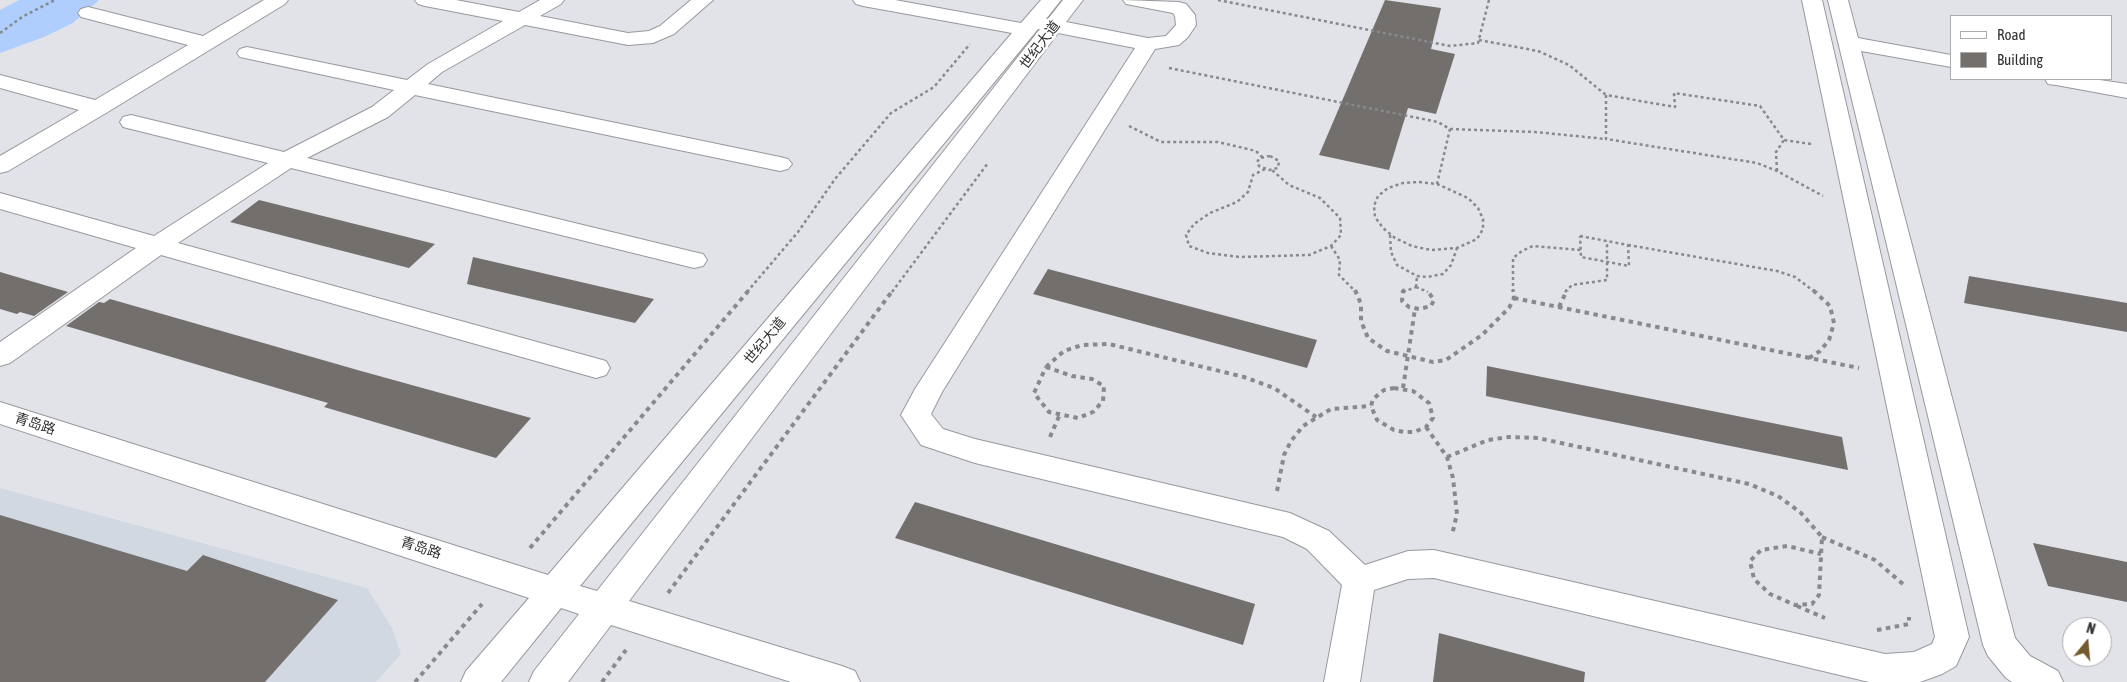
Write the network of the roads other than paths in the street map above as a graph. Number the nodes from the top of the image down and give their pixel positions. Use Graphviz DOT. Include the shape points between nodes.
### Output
graph roads {
  1 [pos="278,0"];
  2 [pos="425,0"];
  3 [pos="554,0"];
  4 [pos="703,0"];
  5 [pos="863,0"];
  6 [pos="1073,0"];
  7 [pos="1133,0"];
  8 [pos="1812,0"];
  9 [pos="1838,0"];
  10 [pos="1181,4"];
  11 [pos="88,13"];
  12 [pos="524,19"];
  13 [pos="1041,19"];
  14 [pos="206,43"];
  15 [pos="1849,43"];
  16 [pos="247,53"];
  17 [pos="1142,53"];
  18 [pos="1950,60"];
  19 [pos="2062,80"];
  20 [pos="0,81"];
  21 [pos="411,87"];
  22 [pos="2127,91"];
  23 [pos="98,108"];
  24 [pos="131,122"];
  25 [pos="288,160"];
  26 [pos="780,164"];
  27 [pos="0,166"];
  28 [pos="0,201"];
  29 [pos="157,246"];
  30 [pos="694,260"];
  31 [pos="0,356"];
  32 [pos="596,368"];
  33 [pos="0,413"];
  34 [pos="1359,581"];
  35 [pos="554,591"];
  36 [pos="605,608"];
  37 [pos="479,682"];
  38 [pos="547,682"];
  39 [pos="842,682"];
  40 [pos="1342,682"];
  41 [pos="2045,682"];
  1 -- 14 [label="street"];
  2 -- 12 [label="street"];
  3 -- 12 [label="street"];
  4 -- 12 [label="street" via="653,37 628,39"];
  5 -- 13 [label="street" via="988,22"];
  6 -- 13 [label="street, 世纪大道"];
  7 -- 10 [label="street"];
  8 -- 34 [label="street" via="1952,637 1944,655 1914,668 1885,670 1442,566 1408,565"];
  9 -- 15 [label="street"];
  10 -- 17 [label="street" via="1186,25 1181,34"];
  11 -- 14 [label="street"];
  12 -- 21 [label="street" via="434,68"];
  13 -- 17 [label="street"];
  13 -- 35 [label="street, 世纪大道"];
  13 -- 36 [label="street, 世纪大道"];
  14 -- 23 [label="street"];
  15 -- 18 [label="street"];
  15 -- 41 [label="street" via="2000,645 2018,667"];
  16 -- 21 [label="street"];
  17 -- 34 [label="street" via="929,389 916,415 932,437 975,451 1290,526 1318,540"];
  19 -- 22 [label="street"];
  20 -- 23 [label="street"];
  21 -- 25 [label="street" via="380,112"];
  21 -- 26 [label="street"];
  23 -- 27 [label="street"];
  24 -- 25 [label="street"];
  25 -- 29 [label="street"];
  25 -- 30 [label="street"];
  28 -- 29 [label="street"];
  29 -- 31 [label="street"];
  29 -- 32 [label="street"];
  33 -- 35 [label="street, 青岛路"];
  34 -- 40 [label="street"];
  35 -- 36 [label="street, 青岛路"];
  35 -- 37 [label="street, 世纪大道"];
  36 -- 38 [label="street, 世纪大道"];
  36 -- 39 [label="street, 青岛路"];
}
